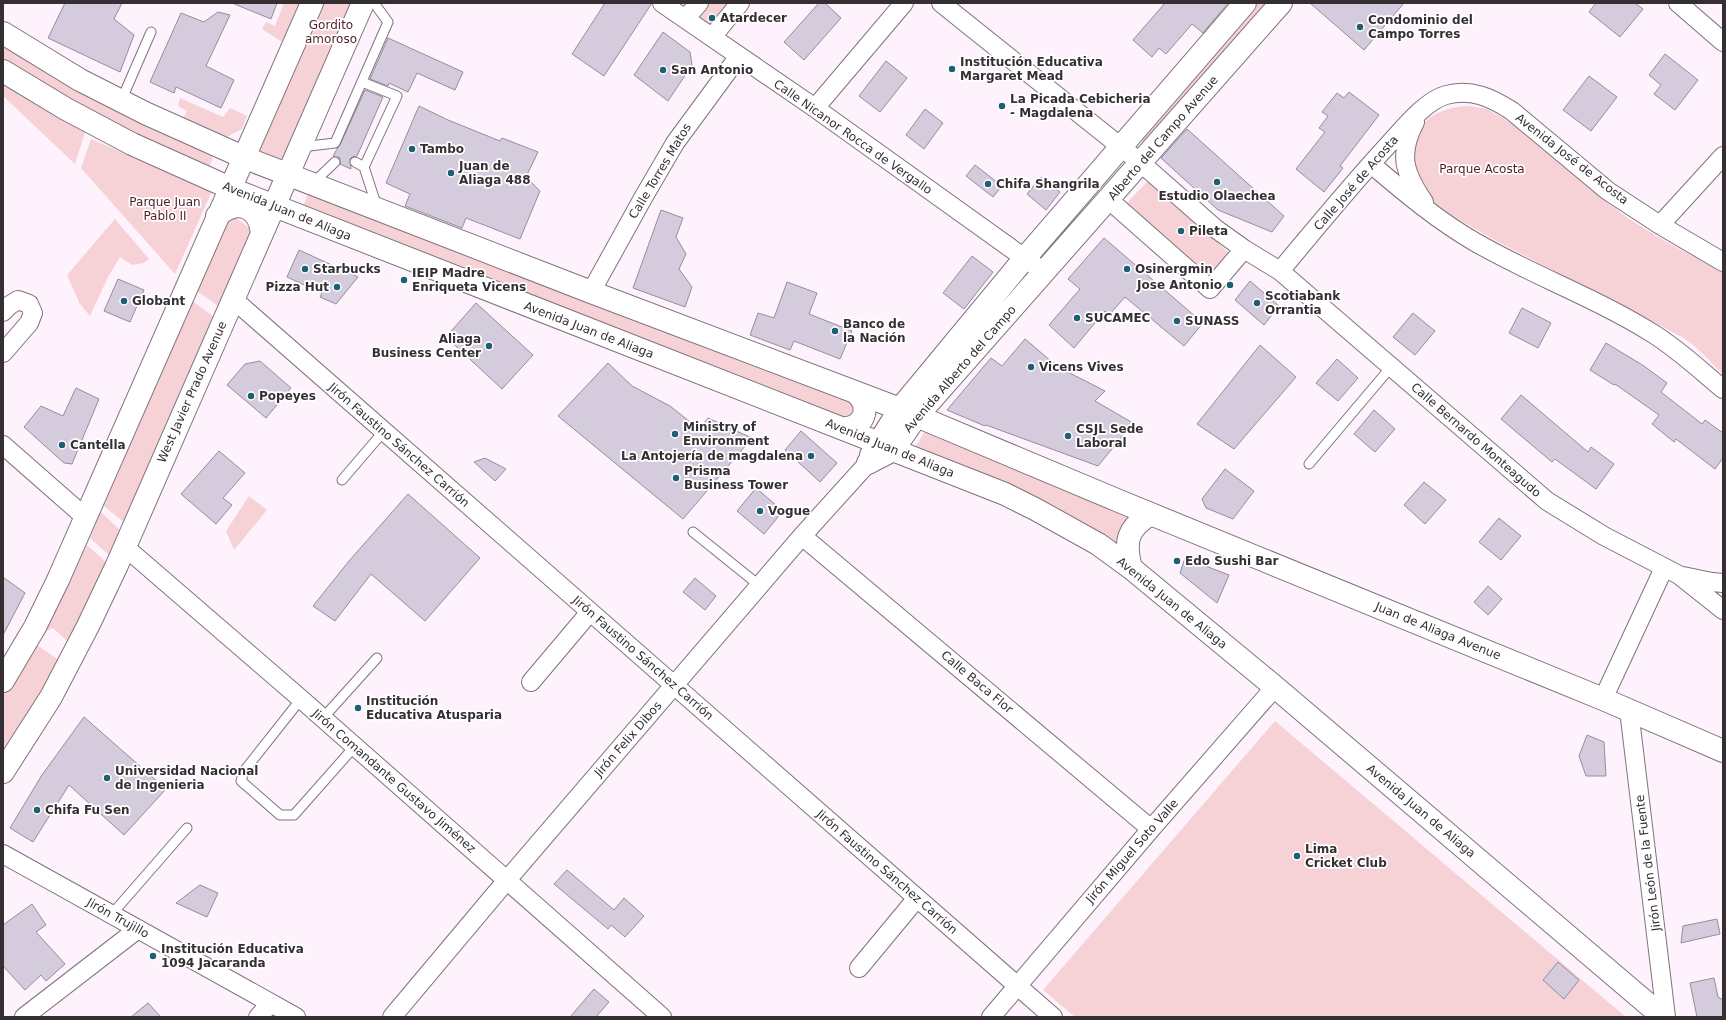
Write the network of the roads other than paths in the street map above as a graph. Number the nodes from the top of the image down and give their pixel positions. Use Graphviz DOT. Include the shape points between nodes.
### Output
graph roads {
  1 [pos="312,3"];
  2 [pos="363,3"];
  3 [pos="374,3"];
  4 [pos="662,3"];
  5 [pos="699,3"];
  6 [pos="740,3"];
  7 [pos="904,3"];
  8 [pos="941,3"];
  9 [pos="1245,3"];
  10 [pos="1281,3"];
  11 [pos="1689,7"];
  12 [pos="685,19"];
  13 [pos="151,32"];
  14 [pos="3,33"];
  15 [pos="712,36"];
  16 [pos="1723,42"];
  17 [pos="739,56"];
  18 [pos="3,71"];
  19 [pos="362,82"];
  20 [pos="121,101"];
  21 [pos="1430,103"];
  22 [pos="815,108"];
  23 [pos="300,147"];
  24 [pos="1121,147"];
  25 [pos="243,156"];
  26 [pos="1723,156"];
  27 [pos="335,162"];
  28 [pos="354,162"];
  29 [pos="1141,163"];
  30 [pos="1370,164"];
  31 [pos="364,167"];
  32 [pos="288,174"];
  33 [pos="313,183"];
  34 [pos="229,188"];
  35 [pos="1108,199"];
  36 [pos="274,206"];
  37 [pos="377,209"];
  38 [pos="217,216"];
  39 [pos="1435,217"];
  40 [pos="1660,225"];
  41 [pos="262,233"];
  42 [pos="1244,249"];
  43 [pos="1024,259"];
  44 [pos="1723,262"];
  45 [pos="1280,271"];
  46 [pos="1044,272"];
  47 [pos="591,292"];
  48 [pos="233,299"];
  49 [pos="3,312"];
  50 [pos="3,353"];
  51 [pos="1391,367"];
  52 [pos="1723,389"];
  53 [pos="855,392"];
  54 [pos="908,413"];
  55 [pos="841,428"];
  56 [pos="384,431"];
  57 [pos="3,445"];
  58 [pos="886,447"];
  59 [pos="868,463"];
  60 [pos="1309,464"];
  61 [pos="342,480"];
  62 [pos="1119,501"];
  63 [pos="1151,514"];
  64 [pos="85,517"];
  65 [pos="693,532"];
  66 [pos="802,536"];
  67 [pos="1098,544"];
  68 [pos="124,547"];
  69 [pos="1131,568"];
  70 [pos="1671,571"];
  71 [pos="1723,583"];
  72 [pos="760,586"];
  73 [pos="1723,610"];
  74 [pos="590,612"];
  75 [pos="377,658"];
  76 [pos="6,672"];
  77 [pos="531,682"];
  78 [pos="674,685"];
  79 [pos="1275,687"];
  80 [pos="301,699"];
  81 [pos="1603,699"];
  82 [pos="1630,710"];
  83 [pos="323,718"];
  84 [pos="355,746"];
  85 [pos="1723,751"];
  86 [pos="3,772"];
  87 [pos="187,828"];
  88 [pos="1151,829"];
  89 [pos="3,854"];
  90 [pos="507,880"];
  91 [pos="917,898"];
  92 [pos="112,914"];
  93 [pos="138,929"];
  94 [pos="858,968"];
  95 [pos="1018,986"];
  96 [pos="271,1003"];
  97 [pos="24,1017"];
  98 [pos="258,1017"];
  99 [pos="296,1017"];
  100 [pos="392,1017"];
  101 [pos="662,1017"];
  102 [pos="991,1017"];
  103 [pos="1053,1017"];
  104 [pos="1663,1017"];
  105 [pos="1666,1017"];
  1 -- 25 [label="main road"];
  2 -- 23 [label="main road, West Javier Prado Avenue"];
  3 -- 19 [label="lane" via="388,22"];
  4 -- 12 [label="street, Calle Nicanor Rocca de Vergallo"];
  5 -- 12 [label="street"];
  6 -- 15 [label="street"];
  7 -- 22 [label="street"];
  8 -- 24 [label="street, Calle Bernardo Monteagudo"];
  9 -- 24 [label="main road"];
  10 -- 29 [label="main road, Alberto del Campo Avenue"];
  11 -- 16 [label="street"];
  12 -- 15 [label="street, Calle Nicanor Rocca de Vergallo"];
  13 -- 20 [label="lane"];
  14 -- 20 [label="main road" via="80,80"];
  15 -- 17 [label="street, Calle Nicanor Rocca de Vergallo"];
  17 -- 22 [label="street, Calle Nicanor Rocca de Vergallo"];
  17 -- 47 [label="street, Calle Torres Matos" via="675,143"];
  18 -- 34 [label="main road, Avenida Juan de Aliaga" via="66,110 132,144"];
  19 -- 23 [label="lane" via="336,145"];
  19 -- 31 [label="lane" via="397,96"];
  20 -- 25 [label="main road"];
  21 -- 30 [label="street, Calle José de Acosta"];
  21 -- 39 [label="street" via="1417,118 1407,139 1404,160 1411,181"];
  21 -- 40 [label="street, Avenida José de Acosta" via="1446,95 1468,93 1497,102 1512,111 1608,190"];
  22 -- 43 [label="street, Calle Nicanor Rocca de Vergallo"];
  23 -- 32 [label="main road, West Javier Prado Avenue"];
  24 -- 29 [label="street, Calle Bernardo Monteagudo"];
  24 -- 43 [label="main road"];
  25 -- 32 [label="main road"];
  25 -- 34 [label="main road"];
  26 -- 40 [label="street"];
  27 -- 33 [label="lane"];
  28 -- 31 [label="lane"];
  29 -- 35 [label="main road, Alberto del Campo Avenue"];
  29 -- 42 [label="street, Calle Bernardo Monteagudo" via="1216,229"];
  30 -- 39 [label="street"];
  30 -- 45 [label="street, Calle José de Acosta"];
  31 -- 37 [label="lane"];
  32 -- 33 [label="main road"];
  32 -- 36 [label="main road, West Javier Prado Avenue"];
  33 -- 37 [label="main road"];
  34 -- 36 [label="main road, Avenida Juan de Aliaga"];
  34 -- 38 [label="main road"];
  35 -- 42 [label="street" via="1210,289"];
  35 -- 46 [label="main road, Alberto del Campo Avenue"];
  36 -- 41 [label="main road, West Javier Prado Avenue"];
  36 -- 55 [label="main road, Avenida Juan de Aliaga"];
  37 -- 47 [label="main road"];
  38 -- 41 [label="main road" via="225,209 246,208 258,218"];
  38 -- 64 [label="main road"];
  39 -- 52 [label="street" via="1509,260 1613,310 1653,333"];
  40 -- 44 [label="street, Avenida José de Acosta"];
  41 -- 48 [label="main road, West Javier Prado Avenue"];
  42 -- 45 [label="street, Calle Bernardo Monteagudo"];
  43 -- 46 [label="street, Calle Nicanor Rocca de Vergallo"];
  43 -- 54 [label="main road, Avenida Alberto del Campo"];
  45 -- 51 [label="street, Calle Bernardo Monteagudo"];
  46 -- 54 [label="main road, Avenida Alberto del Campo"];
  47 -- 53 [label="main road"];
  48 -- 56 [label="street, Jirón Faustino Sánchez Carrión"];
  48 -- 68 [label="main road, West Javier Prado Avenue"];
  49 -- 50 [label="street" via="18,300 29,304 32,313 29,323"];
  51 -- 60 [label="lane"];
  51 -- 70 [label="street, Calle Bernardo Monteagudo" via="1547,501 1604,536"];
  53 -- 54 [label="main road"];
  53 -- 55 [label="main road" via="862,400 865,411 857,425 847,429"];
  54 -- 58 [label="main road, Avenida Alberto del Campo"];
  54 -- 62 [label="main road"];
  55 -- 58 [label="main road, Avenida Juan de Aliaga"];
  56 -- 61 [label="lane"];
  56 -- 74 [label="street, Jirón Faustino Sánchez Carrión"];
  57 -- 64 [label="street"];
  58 -- 59 [label="main road, Avenida Alberto del Campo"];
  58 -- 67 [label="main road, Avenida Juan de Aliaga" via="1005,494 1067,525"];
  59 -- 66 [label="street, Jirón Felix Dibos"];
  62 -- 63 [label="main road"];
  62 -- 67 [label="main road" via="1123,511 1118,530"];
  63 -- 69 [label="main road" via="1141,520 1128,539 1127,551"];
  63 -- 81 [label="main road, Juan de Aliaga Avenue"];
  64 -- 76 [label="main road" via="35,627"];
  65 -- 72 [label="lane"];
  66 -- 72 [label="street, Jirón Felix Dibos"];
  66 -- 88 [label="street, Calle Baca Flor"];
  67 -- 69 [label="main road, Avenida Juan de Aliaga"];
  68 -- 80 [label="street, Jirón Comandante Gustavo Jiménez"];
  68 -- 86 [label="main road, West Javier Prado Avenue" via="72,658 47,704"];
  69 -- 79 [label="main road, Avenida Juan de Aliaga"];
  70 -- 71 [label="street"];
  70 -- 73 [label="street, Calle Bernardo Monteagudo"];
  70 -- 81 [label="street"];
  72 -- 78 [label="street, Jirón Felix Dibos"];
  74 -- 77 [label="street"];
  74 -- 78 [label="street, Jirón Faustino Sánchez Carrión"];
  75 -- 83 [label="lane"];
  78 -- 90 [label="street, Jirón Felix Dibos"];
  78 -- 91 [label="street, Jirón Faustino Sánchez Carrión"];
  79 -- 88 [label="street, Jirón Miguel Soto Valle"];
  79 -- 104 [label="main road, Avenida Juan de Aliaga"];
  80 -- 83 [label="street, Jirón Comandante Gustavo Jiménez"];
  80 -- 84 [label="lane" via="244,771 241,781 280,815 294,816"];
  81 -- 82 [label="main road, Juan de Aliaga Avenue"];
  82 -- 85 [label="main road, Juan de Aliaga Avenue"];
  82 -- 105 [label="street, Jirón León de la Fuente"];
  83 -- 84 [label="street, Jirón Comandante Gustavo Jiménez"];
  84 -- 90 [label="street, Jirón Comandante Gustavo Jiménez"];
  87 -- 92 [label="lane"];
  88 -- 95 [label="street, Jirón Miguel Soto Valle"];
  89 -- 92 [label="street, Jirón Trujillo"];
  90 -- 100 [label="street, Jirón Felix Dibos"];
  90 -- 101 [label="street, Jirón Comandante Gustavo Jiménez"];
  91 -- 94 [label="street"];
  91 -- 95 [label="street, Jirón Faustino Sánchez Carrión"];
  92 -- 93 [label="street, Jirón Trujillo"];
  93 -- 96 [label="street, Jirón Trujillo"];
  93 -- 97 [label="street"];
  95 -- 102 [label="street, Jirón Miguel Soto Valle"];
  95 -- 103 [label="street, Jirón Faustino Sánchez Carrión"];
  96 -- 98 [label="street"];
  96 -- 99 [label="street, Jirón Trujillo"];
}
